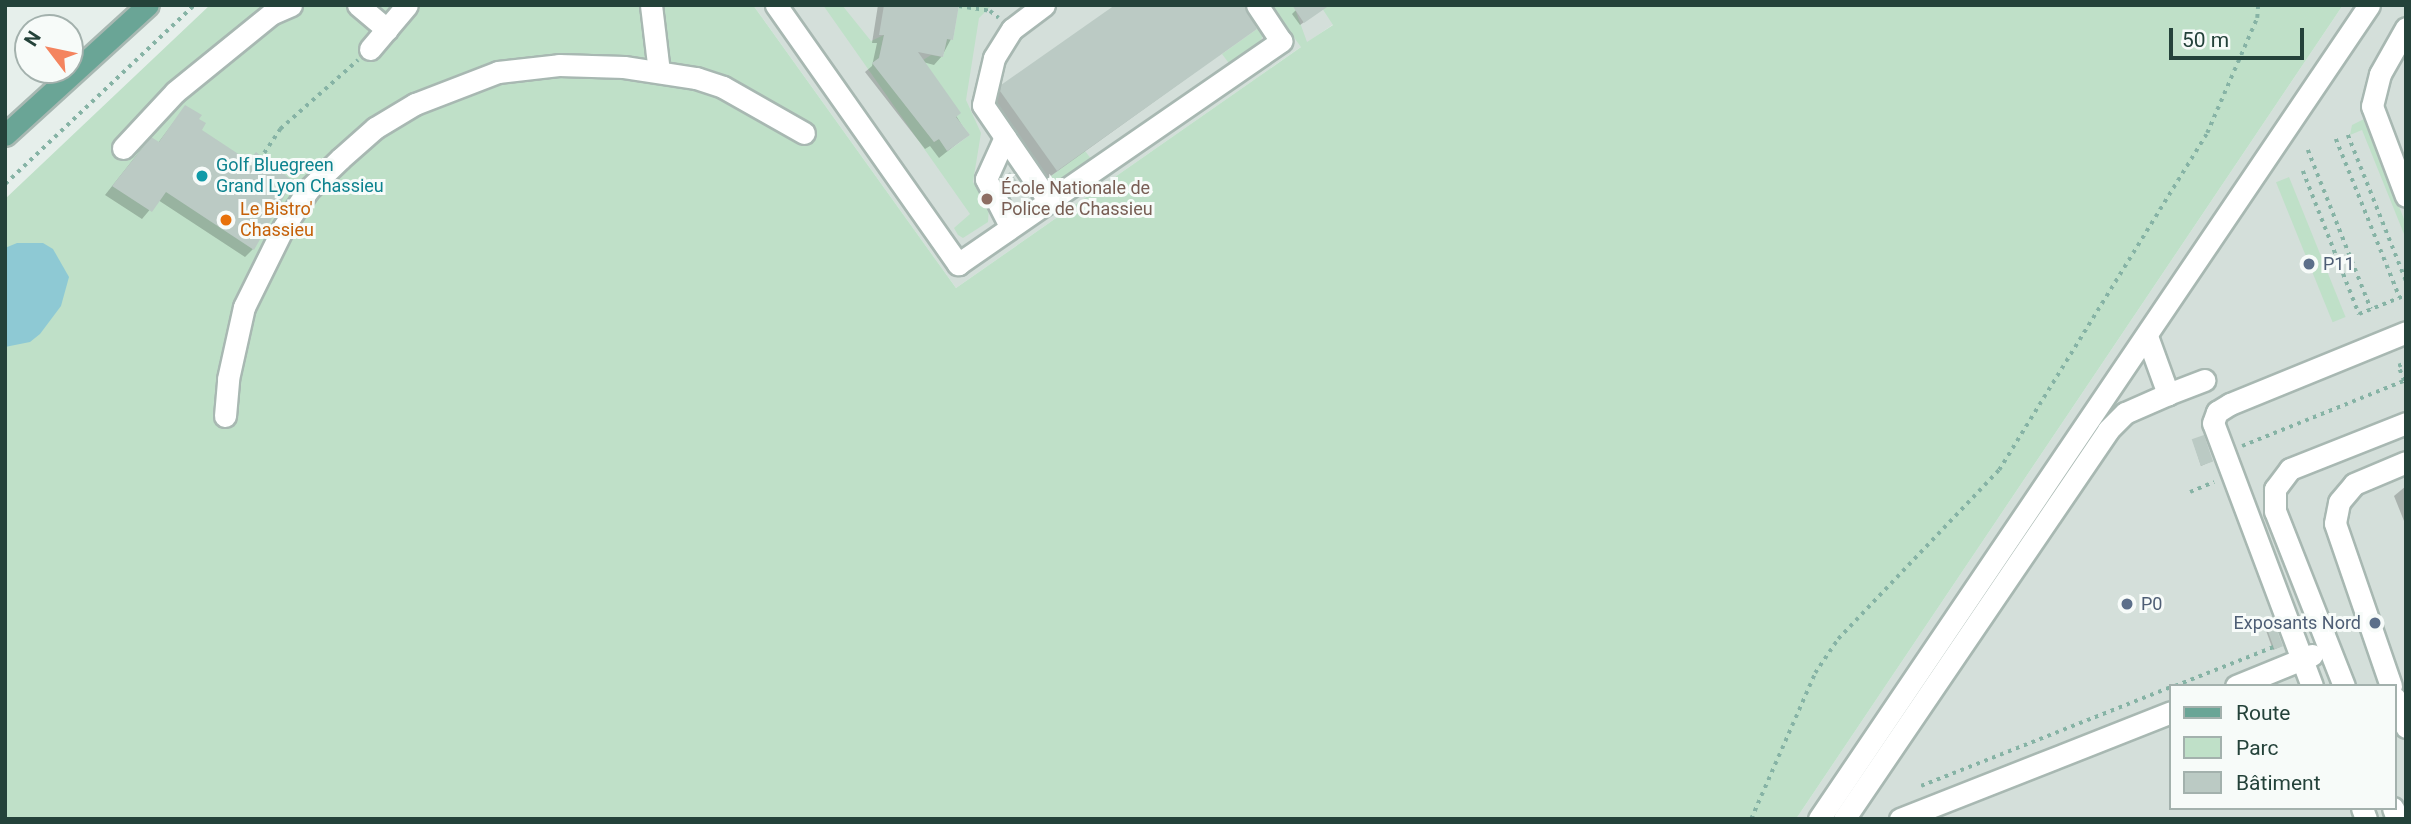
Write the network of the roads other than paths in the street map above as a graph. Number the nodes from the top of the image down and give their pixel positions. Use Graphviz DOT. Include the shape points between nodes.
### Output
graph roads {
  1 [pos="148,5"];
  2 [pos="291,5"];
  3 [pos="358,5"];
  4 [pos="651,5"];
  5 [pos="776,5"];
  6 [pos="1044,5"];
  7 [pos="1257,5"];
  8 [pos="2370,5"];
  9 [pos="401,8"];
  10 [pos="2406,28"];
  11 [pos="387,30"];
  12 [pos="370,49"];
  13 [pos="659,72"];
  14 [pos="804,133"];
  15 [pos="5,135"];
  16 [pos="1005,137"];
  17 [pos="123,148"];
  18 [pos="2406,196"];
  19 [pos="1048,200"];
  20 [pos="1010,226"];
  21 [pos="2406,332"];
  22 [pos="2147,337"];
  23 [pos="2204,380"];
  24 [pos="2168,394"];
  25 [pos="225,416"];
  26 [pos="2406,423"];
  27 [pos="2406,462"];
  28 [pos="2329,648"];
  29 [pos="2302,659"];
  30 [pos="2241,684"];
  31 [pos="2311,684"];
  32 [pos="2343,684"];
  33 [pos="2390,684"];
  34 [pos="2397,703"];
  35 [pos="2170,712"];
  36 [pos="2406,727"];
  37 [pos="1819,819"];
  38 [pos="1844,819"];
  39 [pos="1900,819"];
  1 -- 15 [label="main road"];
  2 -- 17 [label="lane" via="271,14 175,92"];
  3 -- 11 [label="lane"];
  4 -- 13 [label="lane"];
  5 -- 20 [label="lane" via="958,264"];
  6 -- 16 [label="lane" via="1012,29 994,58 983,105"];
  7 -- 19 [label="lane" via="1281,41"];
  8 -- 22 [label="lane"];
  9 -- 11 [label="lane"];
  10 -- 18 [label="lane" via="2379,74 2371,106"];
  11 -- 12 [label="lane"];
  13 -- 14 [label="lane" via="723,87"];
  13 -- 25 [label="lane" via="559,65 498,72 449,87 375,128 308,190 260,267 233,347"];
  16 -- 19 [label="lane"];
  16 -- 20 [label="lane" via="986,179"];
  19 -- 20 [label="lane"];
  21 -- 29 [label="lane" via="2217,412 2213,428"];
  22 -- 24 [label="lane"];
  22 -- 37 [label="lane"];
  23 -- 24 [label="lane"];
  24 -- 38 [label="lane" via="2125,413 2108,430"];
  26 -- 28 [label="lane" via="2290,469 2275,489 2275,511"];
  27 -- 33 [label="lane" via="2354,484 2339,502 2335,523"];
  28 -- 29 [label="lane"];
  28 -- 32 [label="lane"];
  29 -- 30 [label="lane"];
  29 -- 31 [label="lane"];
  34 -- 36 [label="lane"];
  35 -- 39 [label="lane"];
}
